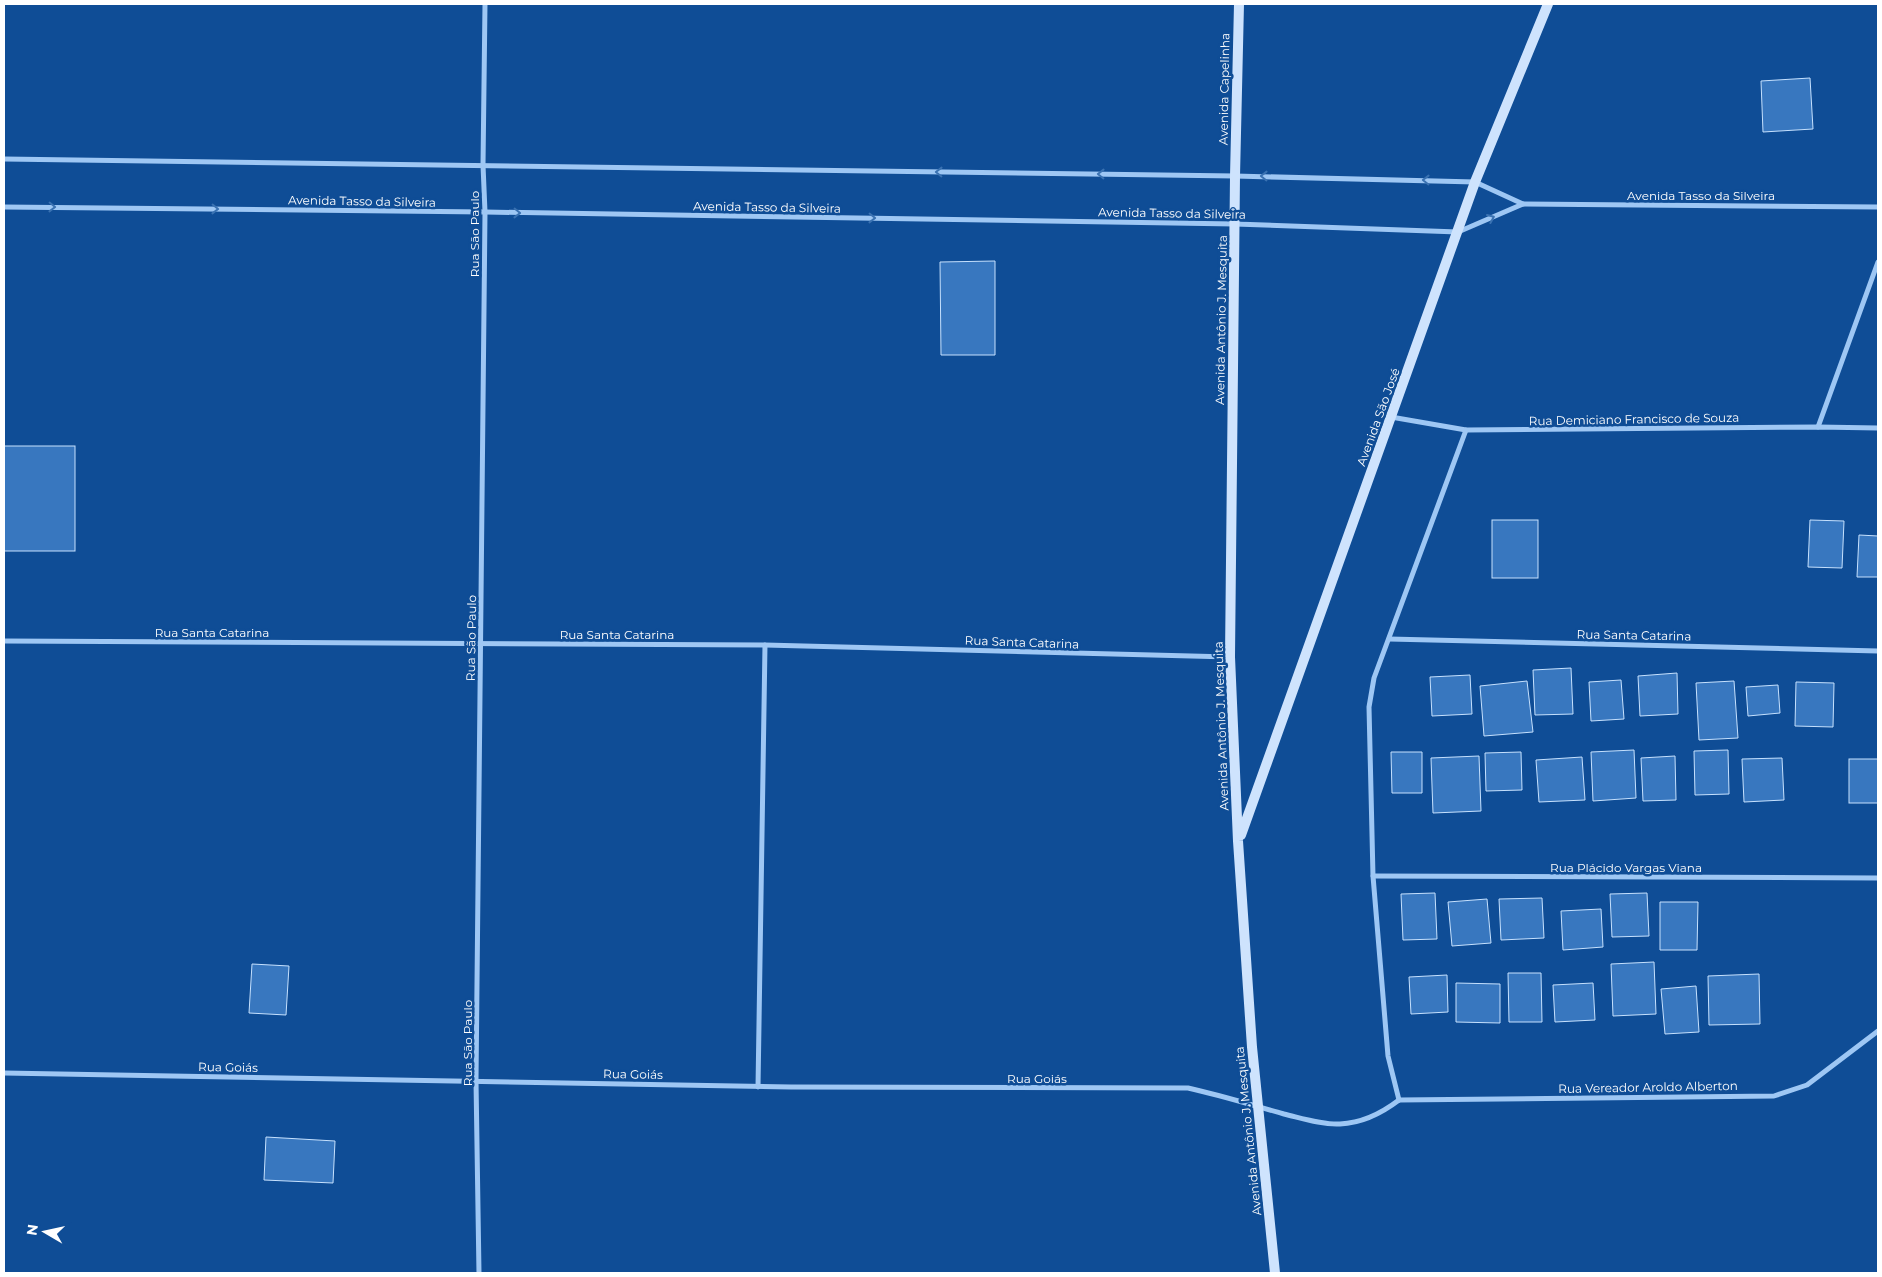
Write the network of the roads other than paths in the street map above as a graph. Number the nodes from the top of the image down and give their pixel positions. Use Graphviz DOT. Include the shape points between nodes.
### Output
graph roads {
  1 [pos="484,4"];
  2 [pos="1239,4"];
  3 [pos="1548,4"];
  4 [pos="4,159"];
  5 [pos="483,165"];
  6 [pos="1235,176"];
  7 [pos="1475,182"];
  8 [pos="1524,204"];
  9 [pos="4,207"];
  10 [pos="1878,207"];
  11 [pos="486,212"];
  12 [pos="1234,224"];
  13 [pos="1458,232"];
  14 [pos="1878,262"];
  15 [pos="1391,417"];
  16 [pos="1818,427"];
  17 [pos="1878,428"];
  18 [pos="1466,430"];
  19 [pos="1389,639"];
  20 [pos="4,641"];
  21 [pos="481,644"];
  22 [pos="765,645"];
  23 [pos="1878,651"];
  24 [pos="1230,657"];
  25 [pos="1238,841"];
  26 [pos="1373,876"];
  27 [pos="1878,878"];
  28 [pos="1878,1031"];
  29 [pos="4,1072"];
  30 [pos="476,1081"];
  31 [pos="758,1086"];
  32 [pos="1399,1100"];
  33 [pos="1259,1107"];
  34 [pos="479,1273"];
  35 [pos="1275,1273"];
  1 -- 5 [label="street, Rua São Paulo"];
  2 -- 6 [label="main road, Avenida Capelinha"];
  3 -- 7 [label="main road, Avenida São José"];
  4 -- 5 [label="street, Avenida Tasso da Silveira"];
  6 -- 5 [label="street, Avenida Tasso da Silveira, one-way"];
  5 -- 11 [label="street, Rua São Paulo"];
  7 -- 6 [label="street, Avenida Tasso da Silveira, one-way"];
  6 -- 12 [label="main road, Avenida Antônio J. Mesquita"];
  7 -- 8 [label="street, Avenida Tasso da Silveira"];
  7 -- 13 [label="main road, Avenida São José"];
  8 -- 10 [label="street, Avenida Tasso da Silveira"];
  13 -- 8 [label="street, Avenida Tasso da Silveira, one-way"];
  9 -- 11 [label="street, Avenida Tasso da Silveira, one-way"];
  11 -- 12 [label="street, Avenida Tasso da Silveira, one-way"];
  11 -- 21 [label="street, Rua São Paulo"];
  12 -- 13 [label="street, Avenida Tasso da Silveira"];
  12 -- 24 [label="main road, Avenida Antônio J. Mesquita"];
  13 -- 15 [label="main road, Avenida São José"];
  14 -- 16 [label="street"];
  15 -- 18 [label="street, Rua Demiciano Francisco de Souza"];
  15 -- 25 [label="main road, Avenida São José"];
  16 -- 17 [label="street, Rua Demiciano Francisco de Souza"];
  16 -- 18 [label="street, Rua Demiciano Francisco de Souza"];
  18 -- 19 [label="street"];
  19 -- 23 [label="street, Rua Santa Catarina"];
  19 -- 26 [label="street" via="1374,678 1369,707"];
  20 -- 21 [label="street, Rua Santa Catarina"];
  21 -- 22 [label="street, Rua Santa Catarina"];
  21 -- 30 [label="street, Rua São Paulo"];
  22 -- 24 [label="street, Rua Santa Catarina"];
  22 -- 31 [label="street"];
  24 -- 25 [label="main road, Avenida Antônio J. Mesquita"];
  25 -- 33 [label="main road, Avenida Antônio J. Mesquita"];
  26 -- 27 [label="street, Rua Plácido Vargas Viana"];
  26 -- 32 [label="street" via="1388,1056"];
  28 -- 32 [label="street, Rua Vereador Aroldo Alberton" via="1806,1085 1774,1096"];
  29 -- 30 [label="street, Rua Goiás"];
  30 -- 31 [label="street, Rua Goiás"];
  30 -- 34 [label="street, Rua São Paulo"];
  31 -- 33 [label="street, Rua Goiás" via="1188,1088"];
  32 -- 33 [label="street, Rua Goiás" via="1383,1112 1340,1124 1308,1120"];
  33 -- 35 [label="main road, Avenida Antônio J. Mesquita"];
}
